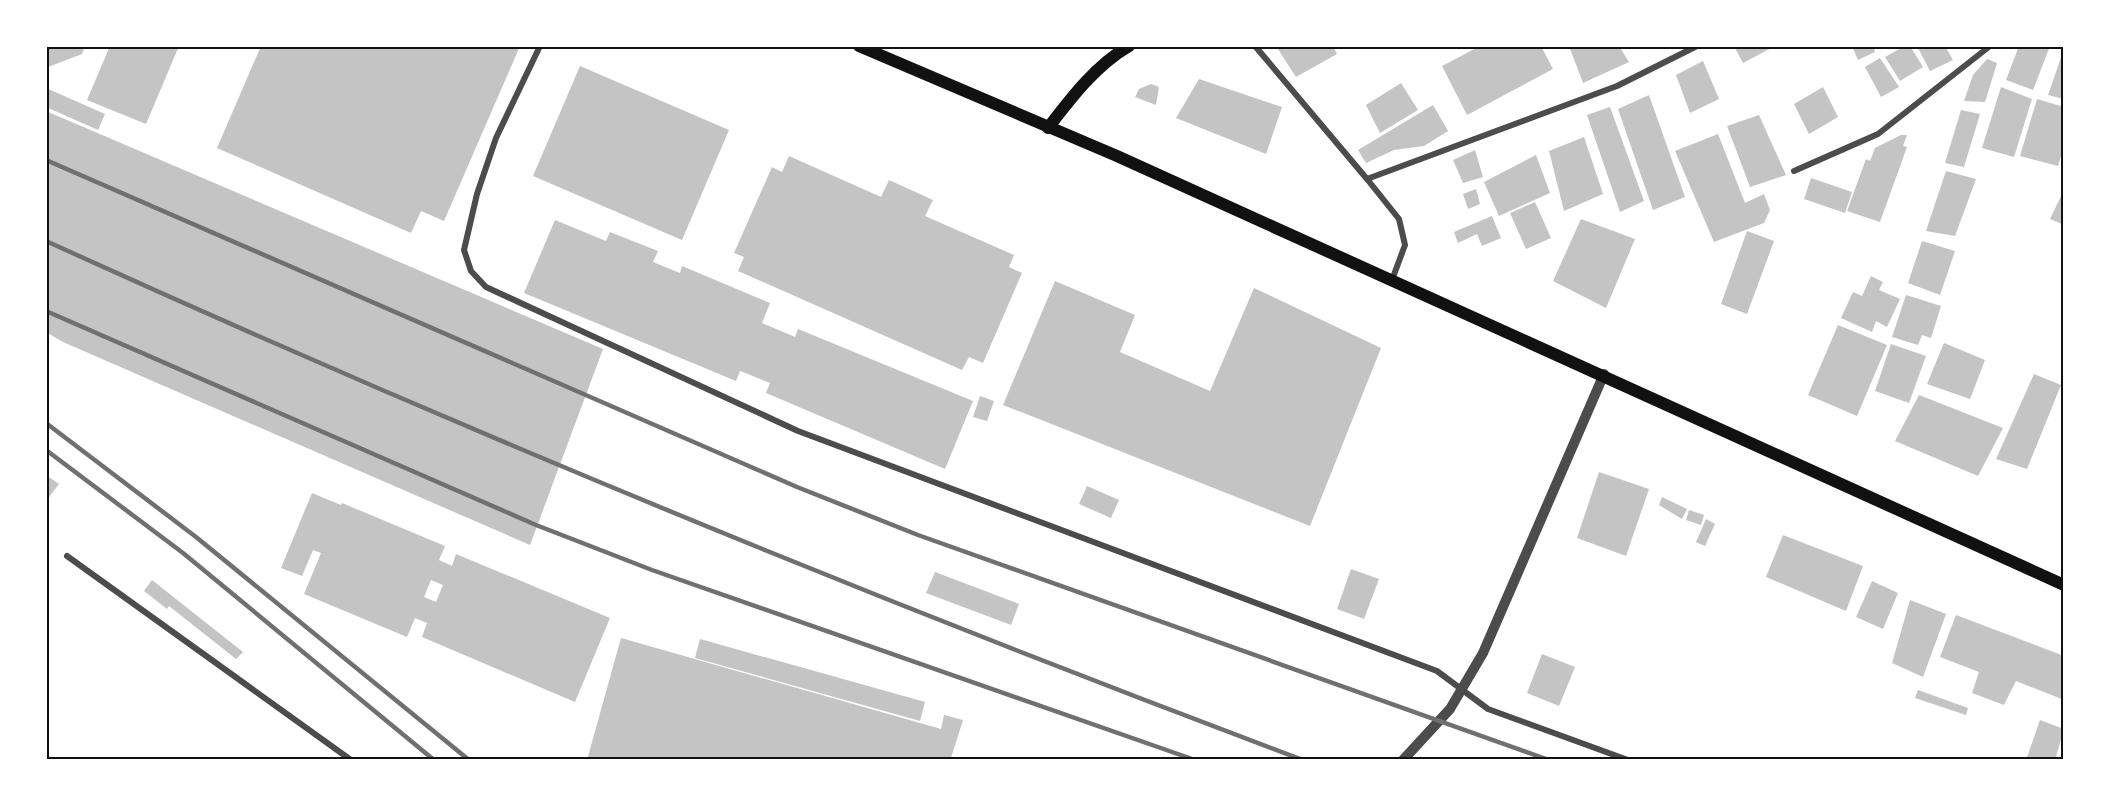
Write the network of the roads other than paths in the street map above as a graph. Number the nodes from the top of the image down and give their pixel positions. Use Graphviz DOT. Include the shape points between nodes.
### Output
graph roads {
  1 [pos="540,46"];
  2 [pos="859,46"];
  3 [pos="1129,46"];
  4 [pos="1255,46"];
  5 [pos="1697,46"];
  6 [pos="1990,46"];
  7 [pos="1048,128"];
  8 [pos="1794,171"];
  9 [pos="1367,179"];
  10 [pos="1392,280"];
  11 [pos="1604,374"];
  12 [pos="67,556"];
  13 [pos="2064,585"];
  14 [pos="1463,690"];
  15 [pos="351,759"];
  16 [pos="1403,759"];
  17 [pos="1628,759"];
  1 -- 14 [label="street" via="496,138 464,250 471,270 486,287 798,431 1437,670"];
  2 -- 7 [label="main road"];
  3 -- 7 [label="main road" via="1112,56"];
  4 -- 9 [label="street"];
  5 -- 9 [label="street" via="1617,86"];
  6 -- 8 [label="street" via="1878,134"];
  7 -- 10 [label="main road"];
  9 -- 10 [label="street" via="1399,219 1405,245"];
  10 -- 11 [label="main road"];
  11 -- 13 [label="main road"];
  11 -- 14 [label="street" via="1483,653"];
  12 -- 15 [label="street"];
  14 -- 16 [label="street"];
  14 -- 17 [label="street" via="1488,709"];
}
